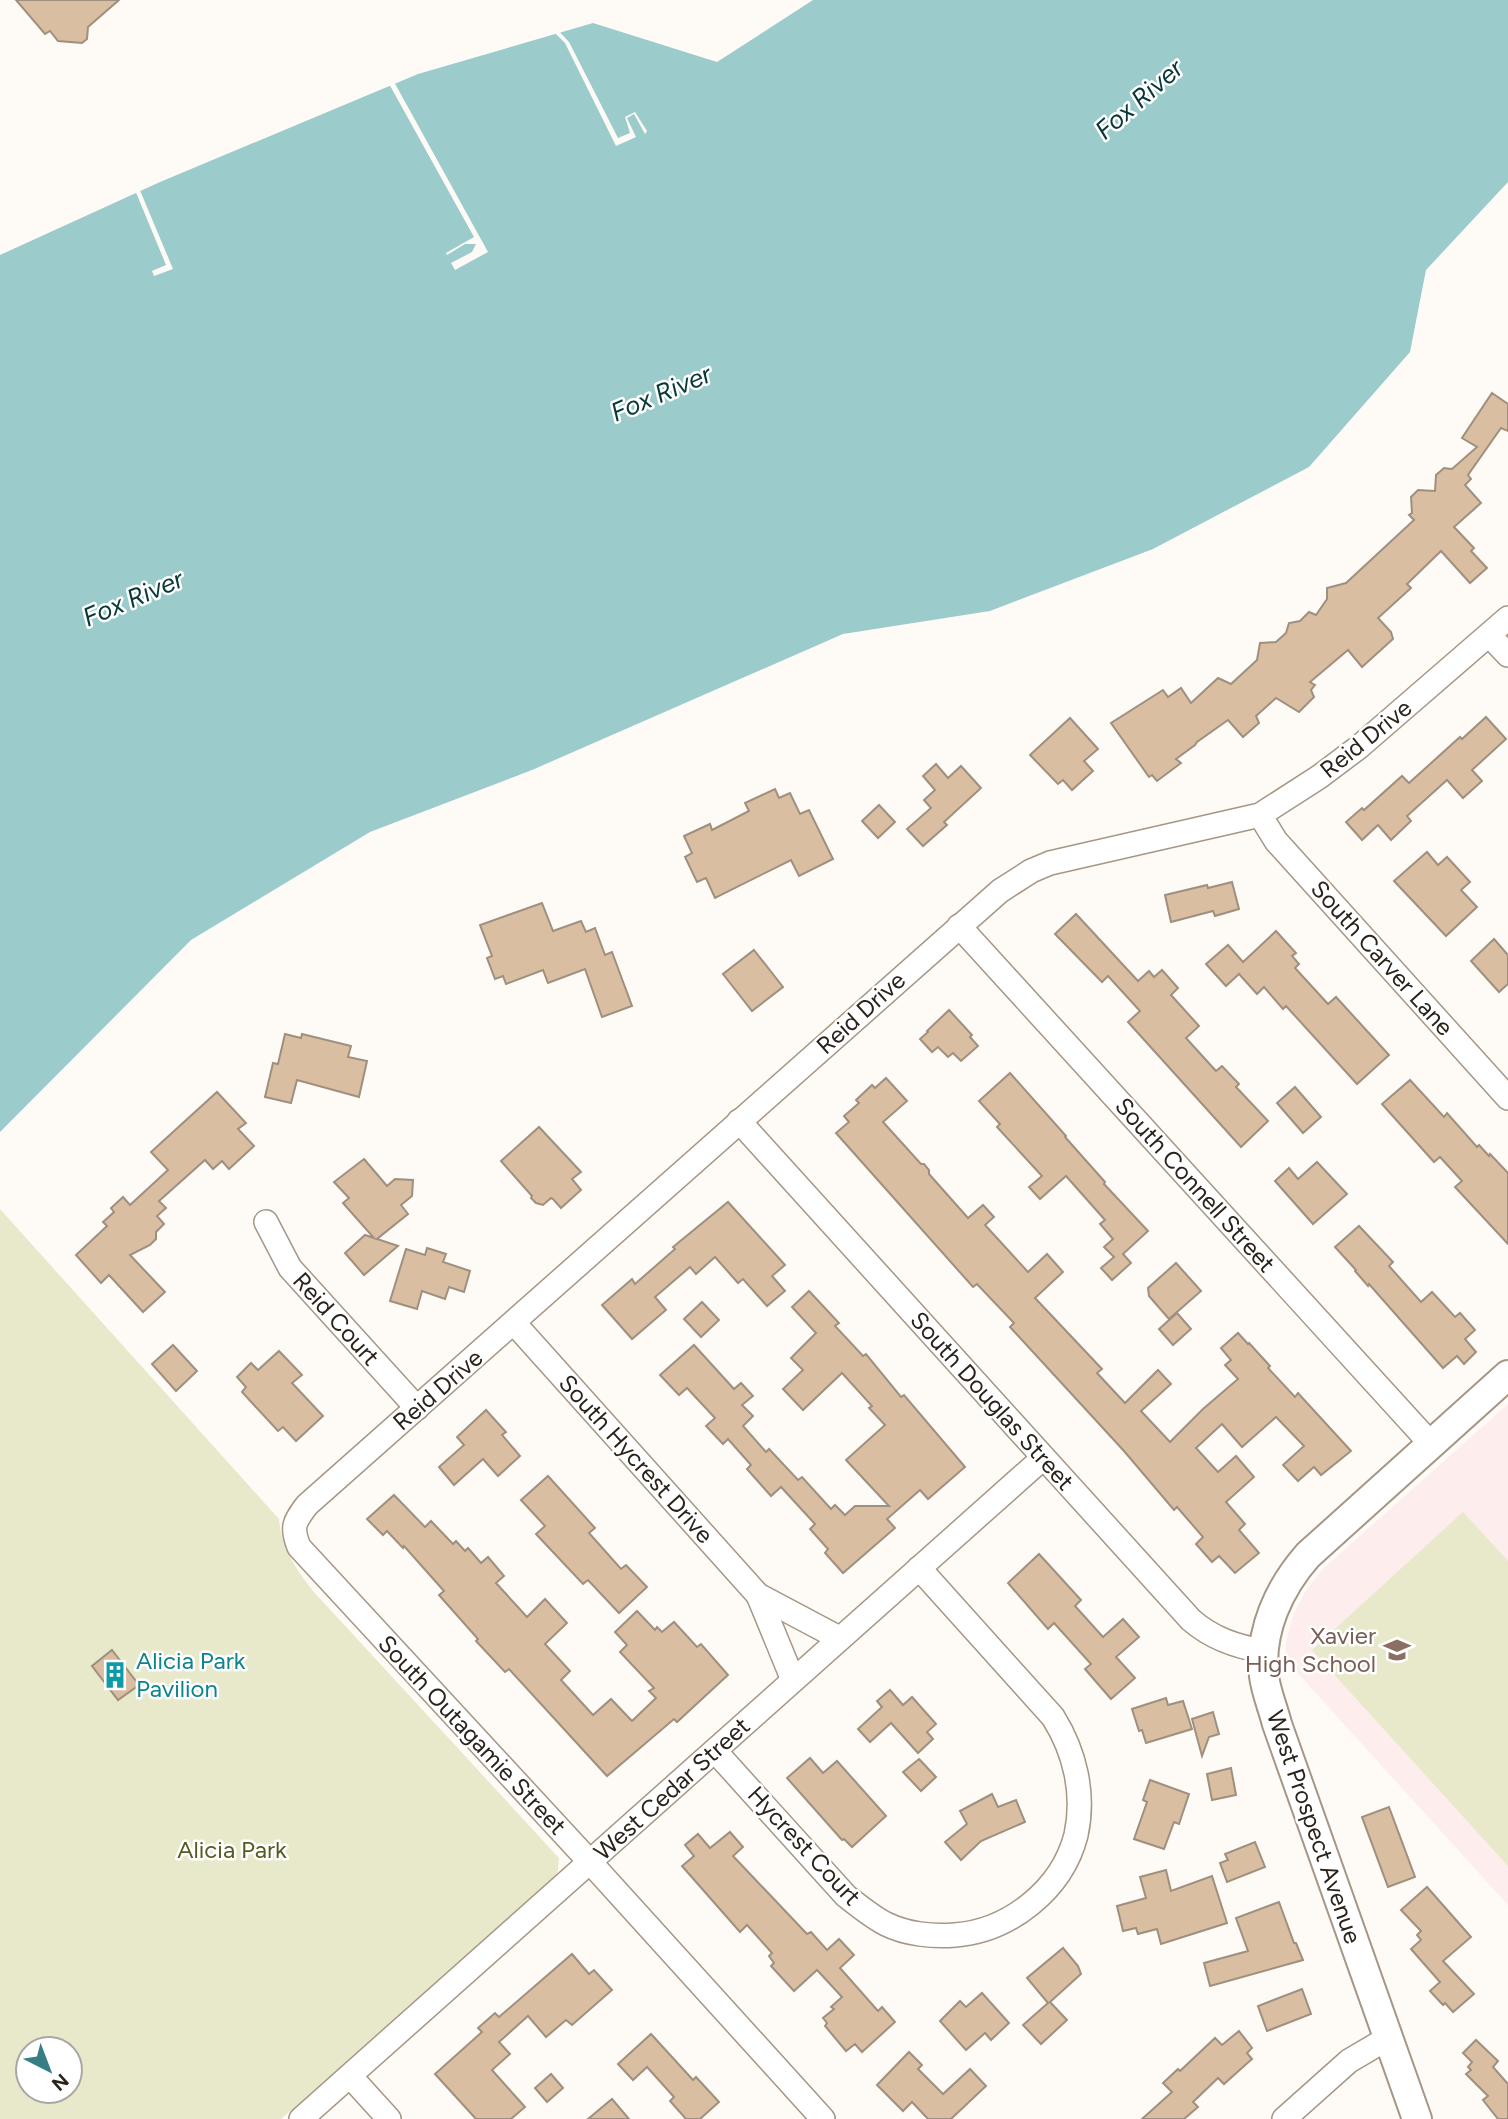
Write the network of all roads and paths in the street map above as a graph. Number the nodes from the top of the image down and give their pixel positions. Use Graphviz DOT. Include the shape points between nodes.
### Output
graph roads {
  1 [pos="1508,618"];
  2 [pos="1489,635"];
  3 [pos="1508,655"];
  4 [pos="1260,815"];
  5 [pos="958,926"];
  6 [pos="1508,1098"];
  7 [pos="739,1121"];
  8 [pos="266,1222"];
  9 [pos="514,1323"];
  10 [pos="1508,1375"];
  11 [pos="417,1408"];
  12 [pos="1431,1444"];
  13 [pos="1043,1458"];
  14 [pos="294,1534"];
  15 [pos="919,1568"];
  16 [pos="758,1595"];
  17 [pos="839,1638"];
  18 [pos="1265,1651"];
  19 [pos="793,1680"];
  20 [pos="715,1751"];
  21 [pos="590,1862"];
  22 [pos="1388,2038"];
  23 [pos="350,2076"];
  24 [pos="301,2119"];
  25 [pos="389,2119"];
  26 [pos="823,2119"];
  27 [pos="1284,2119"];
  28 [pos="1417,2119"];
  1 -- 2 [label="street, Reid Drive"];
  2 -- 3 [label="street"];
  2 -- 4 [label="street, Reid Drive" via="1359,747"];
  4 -- 5 [label="street, Reid Drive" via="1051,863 1016,879"];
  4 -- 6 [label="street, South Carver Lane" via="1276,841"];
  5 -- 7 [label="street, Reid Drive"];
  5 -- 12 [label="street, South Connell Street"];
  7 -- 9 [label="street, Reid Drive"];
  7 -- 13 [label="street, South Douglas Street"];
  8 -- 11 [label="street, Reid Court" via="290,1268"];
  9 -- 11 [label="street, Reid Drive"];
  9 -- 16 [label="street, South Hycrest Drive"];
  10 -- 12 [label="main road, West Prospect Avenue"];
  11 -- 14 [label="street, Reid Drive" via="307,1505 295,1520"];
  12 -- 18 [label="main road, West Prospect Avenue" via="1298,1566 1275,1608"];
  13 -- 15 [label="street, West Cedar Street"];
  13 -- 18 [label="street, South Douglas Street" via="1191,1620 1219,1639"];
  14 -- 21 [label="street, South Outagamie Street" via="306,1555"];
  15 -- 17 [label="street, West Cedar Street"];
  15 -- 20 [label="street, Hycrest Court" via="1053,1717 1071,1752 1079,1794 1076,1836 1041,1895 1004,1922 968,1934 929,1935 888,1925 846,1896"];
  16 -- 17 [label="street, South Hycrest Drive"];
  16 -- 19 [label="street, South Hycrest Drive"];
  17 -- 19 [label="street, West Cedar Street"];
  18 -- 22 [label="main road, West Prospect Avenue" via="1264,1676 1277,1724"];
  19 -- 20 [label="street, West Cedar Street"];
  20 -- 21 [label="street, West Cedar Street"];
  21 -- 23 [label="street, West Cedar Street"];
  21 -- 26 [label="street, South Outagamie Street"];
  22 -- 27 [label="street" via="1349,2061"];
  22 -- 28 [label="main road, West Prospect Avenue"];
  23 -- 24 [label="street, West Cedar Street"];
  23 -- 25 [label="street"];
}
